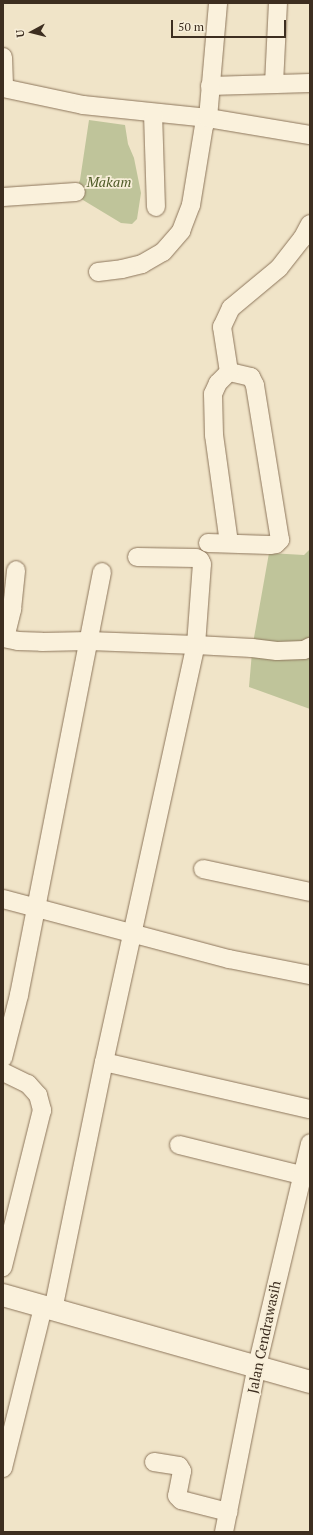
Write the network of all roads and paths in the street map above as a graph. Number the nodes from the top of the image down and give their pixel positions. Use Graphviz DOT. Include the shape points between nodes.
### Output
graph roads {
  1 [pos="218,3"];
  2 [pos="278,3"];
  3 [pos="3,57"];
  4 [pos="310,83"];
  5 [pos="274,84"];
  6 [pos="210,86"];
  7 [pos="4,88"];
  8 [pos="153,113"];
  9 [pos="208,118"];
  10 [pos="310,135"];
  11 [pos="76,192"];
  12 [pos="3,197"];
  13 [pos="156,207"];
  14 [pos="310,224"];
  15 [pos="98,272"];
  16 [pos="229,372"];
  17 [pos="208,543"];
  18 [pos="229,543"];
  19 [pos="137,557"];
  20 [pos="16,570"];
  21 [pos="102,572"];
  22 [pos="4,638"];
  23 [pos="89,640"];
  24 [pos="196,645"];
  25 [pos="310,647"];
  26 [pos="202,869"];
  27 [pos="310,892"];
  28 [pos="3,899"];
  29 [pos="36,907"];
  30 [pos="134,935"];
  31 [pos="310,975"];
  32 [pos="3,1058"];
  33 [pos="104,1062"];
  34 [pos="3,1072"];
  35 [pos="310,1109"];
  36 [pos="310,1143"];
  37 [pos="179,1145"];
  38 [pos="301,1175"];
  39 [pos="3,1267"];
  40 [pos="3,1295"];
  41 [pos="48,1309"];
  42 [pos="257,1366"];
  43 [pos="310,1382"];
  44 [pos="6,1446"];
  45 [pos="154,1462"];
  46 [pos="3,1468"];
  47 [pos="228,1512"];
  48 [pos="224,1532"];
  1 -- 6 [label="street"];
  2 -- 5 [label="street"];
  3 -- 7 [label="street"];
  4 -- 5 [label="street"];
  5 -- 6 [label="street"];
  6 -- 9 [label="street"];
  7 -- 8 [label="street" via="83,105"];
  8 -- 9 [label="street"];
  8 -- 13 [label="street"];
  9 -- 10 [label="street"];
  9 -- 15 [label="street" via="204,126 191,205 181,231 163,252 142,264"];
  11 -- 12 [label="street"];
  14 -- 16 [label="street" via="302,239 279,268 231,308 222,327"];
  16 -- 18 [label="street" via="218,383 213,394 214,435"];
  16 -- 18 [label="street" via="251,377 255,386 280,540 270,545"];
  17 -- 18 [label="street"];
  19 -- 24 [label="street" via="200,560 202,564"];
  20 -- 22 [label="street" via="12,610"];
  21 -- 23 [label="street"];
  22 -- 23 [label="street" via="42,642"];
  23 -- 24 [label="street"];
  23 -- 29 [label="street"];
  24 -- 25 [label="street" via="277,651 304,650"];
  24 -- 30 [label="street"];
  26 -- 27 [label="street"];
  28 -- 29 [label="street"];
  29 -- 30 [label="street"];
  29 -- 32 [label="street" via="19,995"];
  30 -- 31 [label="street" via="229,959"];
  30 -- 33 [label="street"];
  33 -- 35 [label="street"];
  33 -- 41 [label="street"];
  34 -- 39 [label="street" via="28,1084 38,1095 42,1110"];
  36 -- 38 [label="street, Jalan Cendrawasih"];
  37 -- 38 [label="street"];
  38 -- 42 [label="street, Jalan Cendrawasih"];
  40 -- 41 [label="main road"];
  41 -- 42 [label="main road"];
  41 -- 44 [label="street"];
  42 -- 43 [label="main road"];
  42 -- 47 [label="street, Jalan Cendrawasih"];
  44 -- 46 [label="street"];
  45 -- 47 [label="street" via="179,1466 182,1471 177,1496 181,1500"];
  47 -- 48 [label="street, Jalan Cendrawasih"];
}
